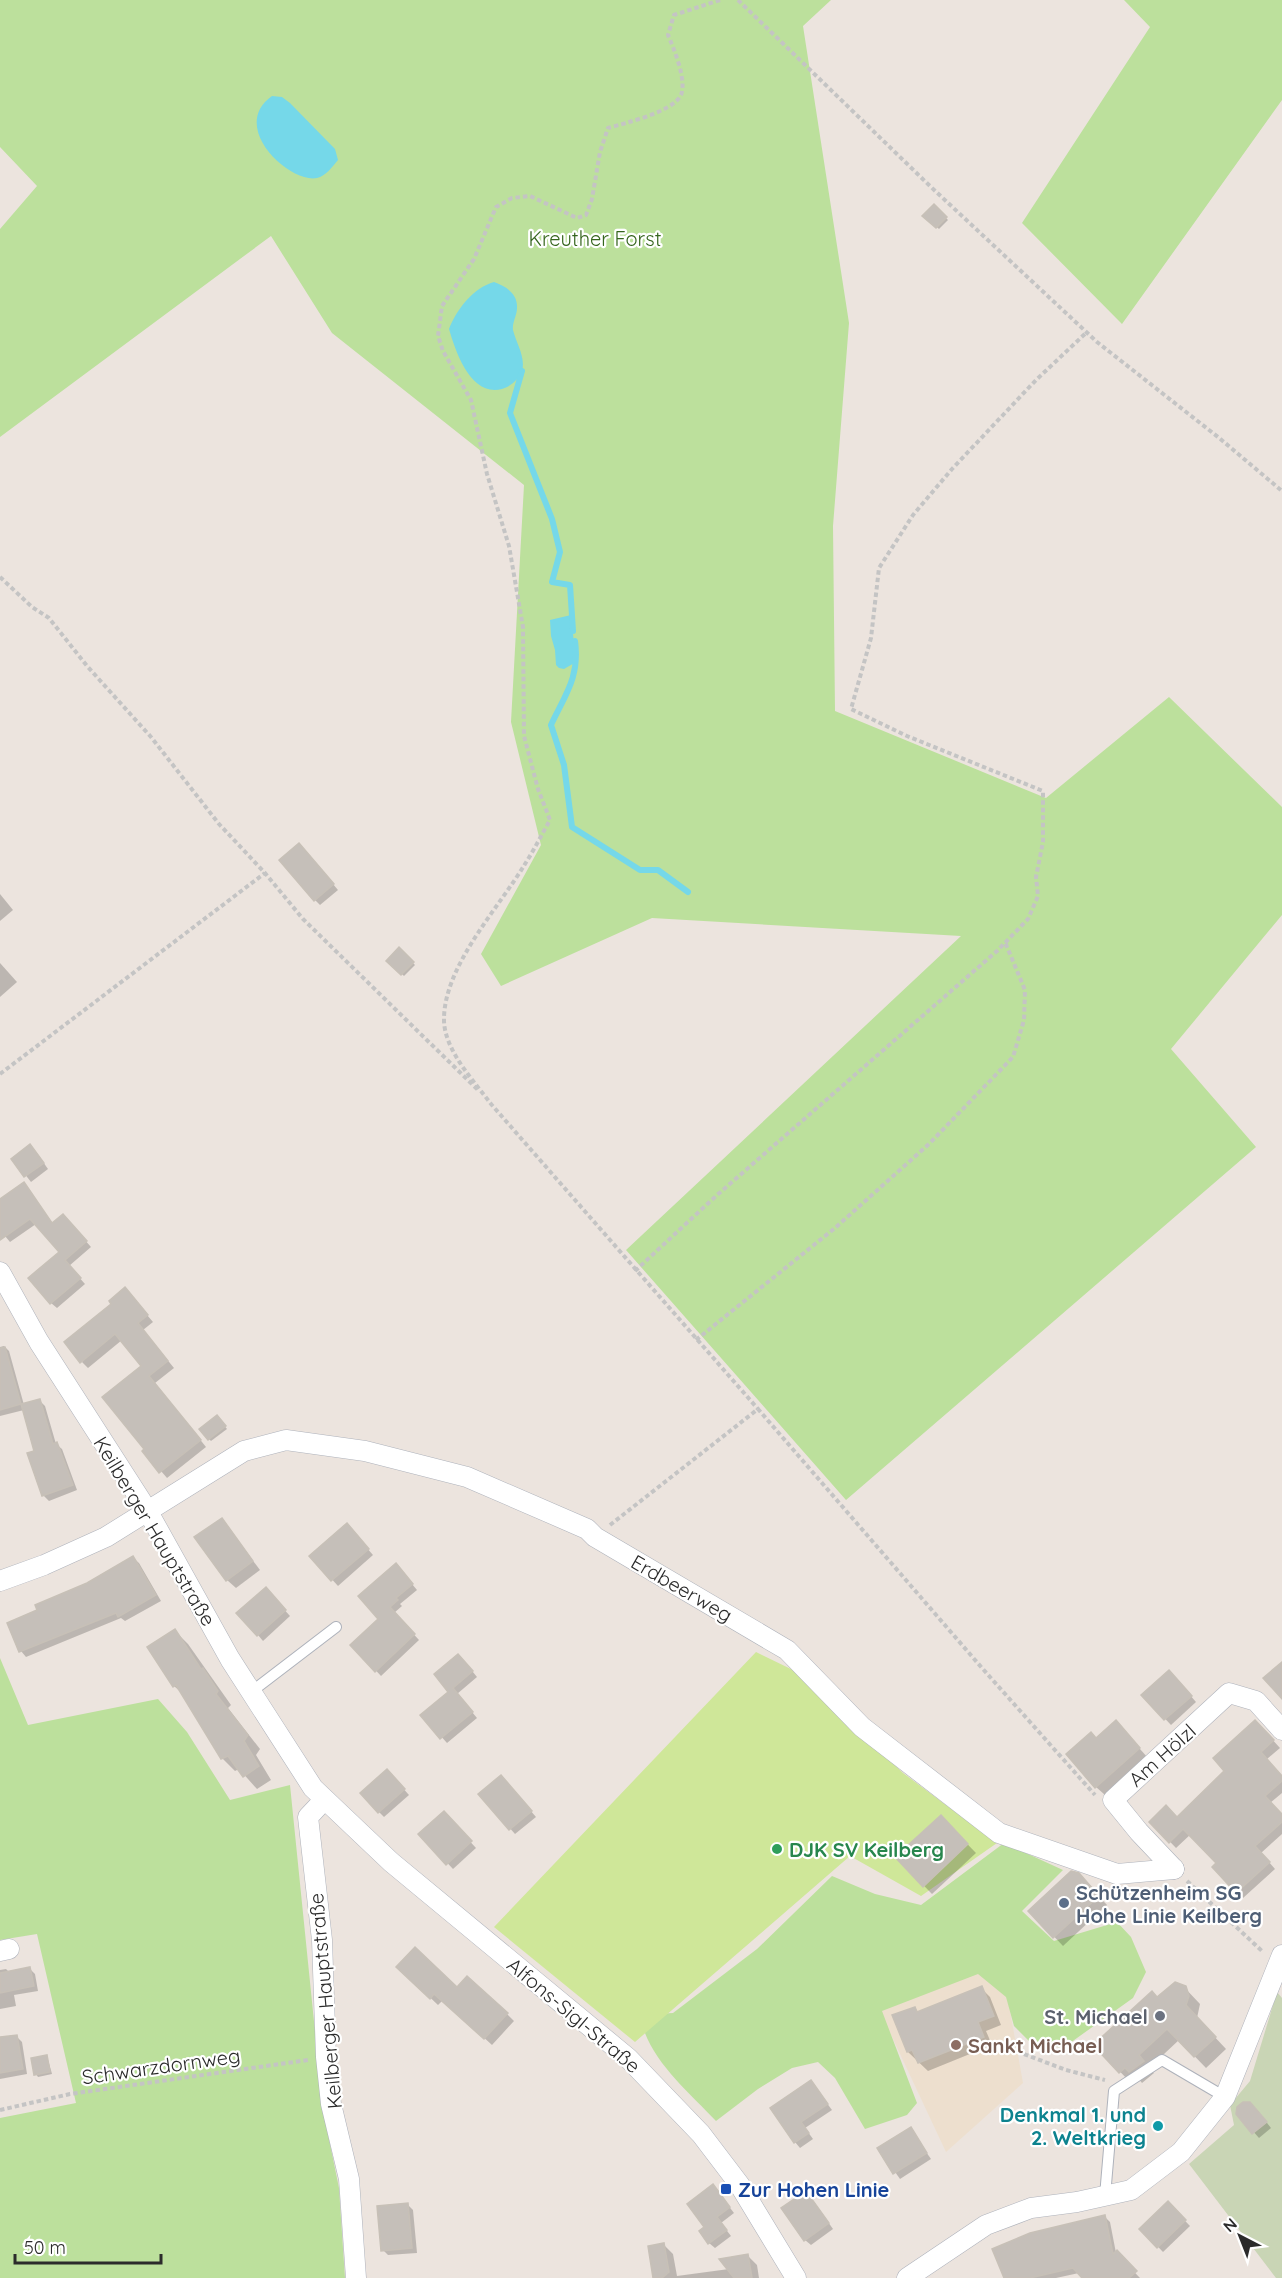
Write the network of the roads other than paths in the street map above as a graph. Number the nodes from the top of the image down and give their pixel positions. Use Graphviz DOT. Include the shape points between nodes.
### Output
graph roads {
  1 [pos="0,1272"];
  2 [pos="147,1510"];
  3 [pos="0,1581"];
  4 [pos="336,1627"];
  5 [pos="251,1692"];
  6 [pos="1282,1730"];
  7 [pos="318,1794"];
  8 [pos="1174,1869"];
  9 [pos="1281,1964"];
  10 [pos="1225,2097"];
  11 [pos="1105,2196"];
  12 [pos="356,2278"];
  13 [pos="796,2278"];
  14 [pos="907,2278"];
  1 -- 2 [label="street, Keilberger Hauptstraße" via="39,1342"];
  2 -- 3 [label="street, Erdbeerweg" via="106,1537"];
  2 -- 5 [label="street, Keilberger Hauptstraße"];
  2 -- 8 [label="street, Erdbeerweg" via="244,1451 286,1440 365,1451 467,1477 587,1530 787,1650 862,1727 999,1833 1117,1874"];
  4 -- 5 [label="lane"];
  5 -- 7 [label="street, Keilberger Hauptstraße"];
  6 -- 8 [label="street, Am Hölzl" via="1256,1701 1229,1693 1113,1800"];
  7 -- 12 [label="street, Keilberger Hauptstraße" via="308,1817 322,1940 326,2057 331,2104 349,2179"];
  7 -- 13 [label="street, Alfons-Sigl-Straße" via="391,1862 628,2058 701,2134 739,2184"];
  9 -- 10 [label="street"];
  10 -- 11 [label="street" via="1181,2152 1131,2190"];
  10 -- 11 [label="lane" via="1162,2060 1114,2091"];
  11 -- 14 [label="street" via="1031,2208 986,2225"];
}
